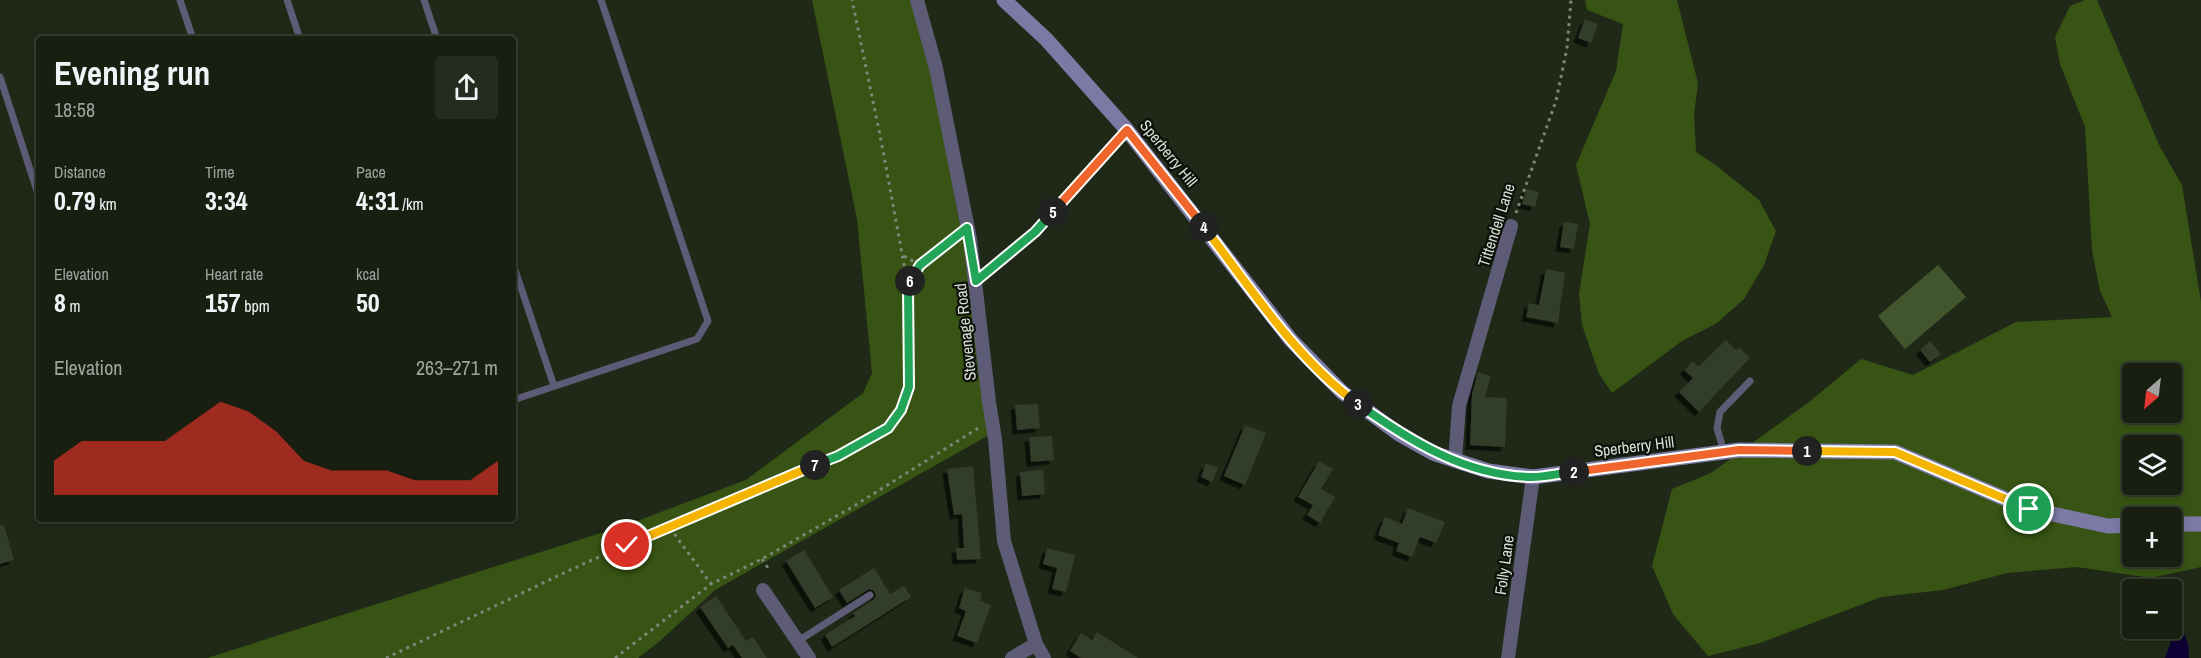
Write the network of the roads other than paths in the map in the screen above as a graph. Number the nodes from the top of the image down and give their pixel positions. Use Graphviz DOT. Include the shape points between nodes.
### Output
graph roads {
  1 [pos="180,0"];
  2 [pos="287,0"];
  3 [pos="424,0"];
  4 [pos="600,0"];
  5 [pos="917,0"];
  6 [pos="1004,0"];
  7 [pos="192,36"];
  8 [pos="299,36"];
  9 [pos="436,36"];
  10 [pos="0,77"];
  11 [pos="36,188"];
  12 [pos="1511,226"];
  13 [pos="516,273"];
  14 [pos="1750,381"];
  15 [pos="554,386"];
  16 [pos="516,398"];
  17 [pos="1724,452"];
  18 [pos="1455,461"];
  19 [pos="1533,477"];
  20 [pos="2182,524"];
  21 [pos="2201,524"];
  22 [pos="2122,525"];
  23 [pos="763,590"];
  24 [pos="870,595"];
  25 [pos="798,641"];
  26 [pos="1036,644"];
  27 [pos="809,658"];
  28 [pos="1012,658"];
  29 [pos="1044,658"];
  30 [pos="1508,658"];
  1 -- 7 [label="lane"];
  2 -- 8 [label="lane"];
  3 -- 9 [label="lane"];
  4 -- 15 [label="lane" via="708,321 697,339"];
  5 -- 26 [label="street, Stevenage Road" via="936,68 976,281 1004,541"];
  6 -- 18 [label="street, Sperberry Hill" via="1046,39 1127,130 1291,340 1342,392 1399,434"];
  10 -- 11 [label="lane"];
  12 -- 18 [label="street, Tittendell Lane" via="1459,406"];
  13 -- 15 [label="lane"];
  14 -- 17 [label="lane" via="1720,412 1716,428"];
  15 -- 16 [label="lane"];
  17 -- 19 [label="street, Sperberry Hill"];
  17 -- 22 [label="street, Sperberry Hill" via="1895,452 2029,509"];
  18 -- 19 [label="street, Sperberry Hill" via="1488,471"];
  19 -- 30 [label="street, Folly Lane"];
  20 -- 21 [label="street"];
  23 -- 25 [label="street"];
  24 -- 25 [label="lane"];
  25 -- 27 [label="street"];
  26 -- 28 [label="street"];
  26 -- 29 [label="street, Stevenage Road"];
}
